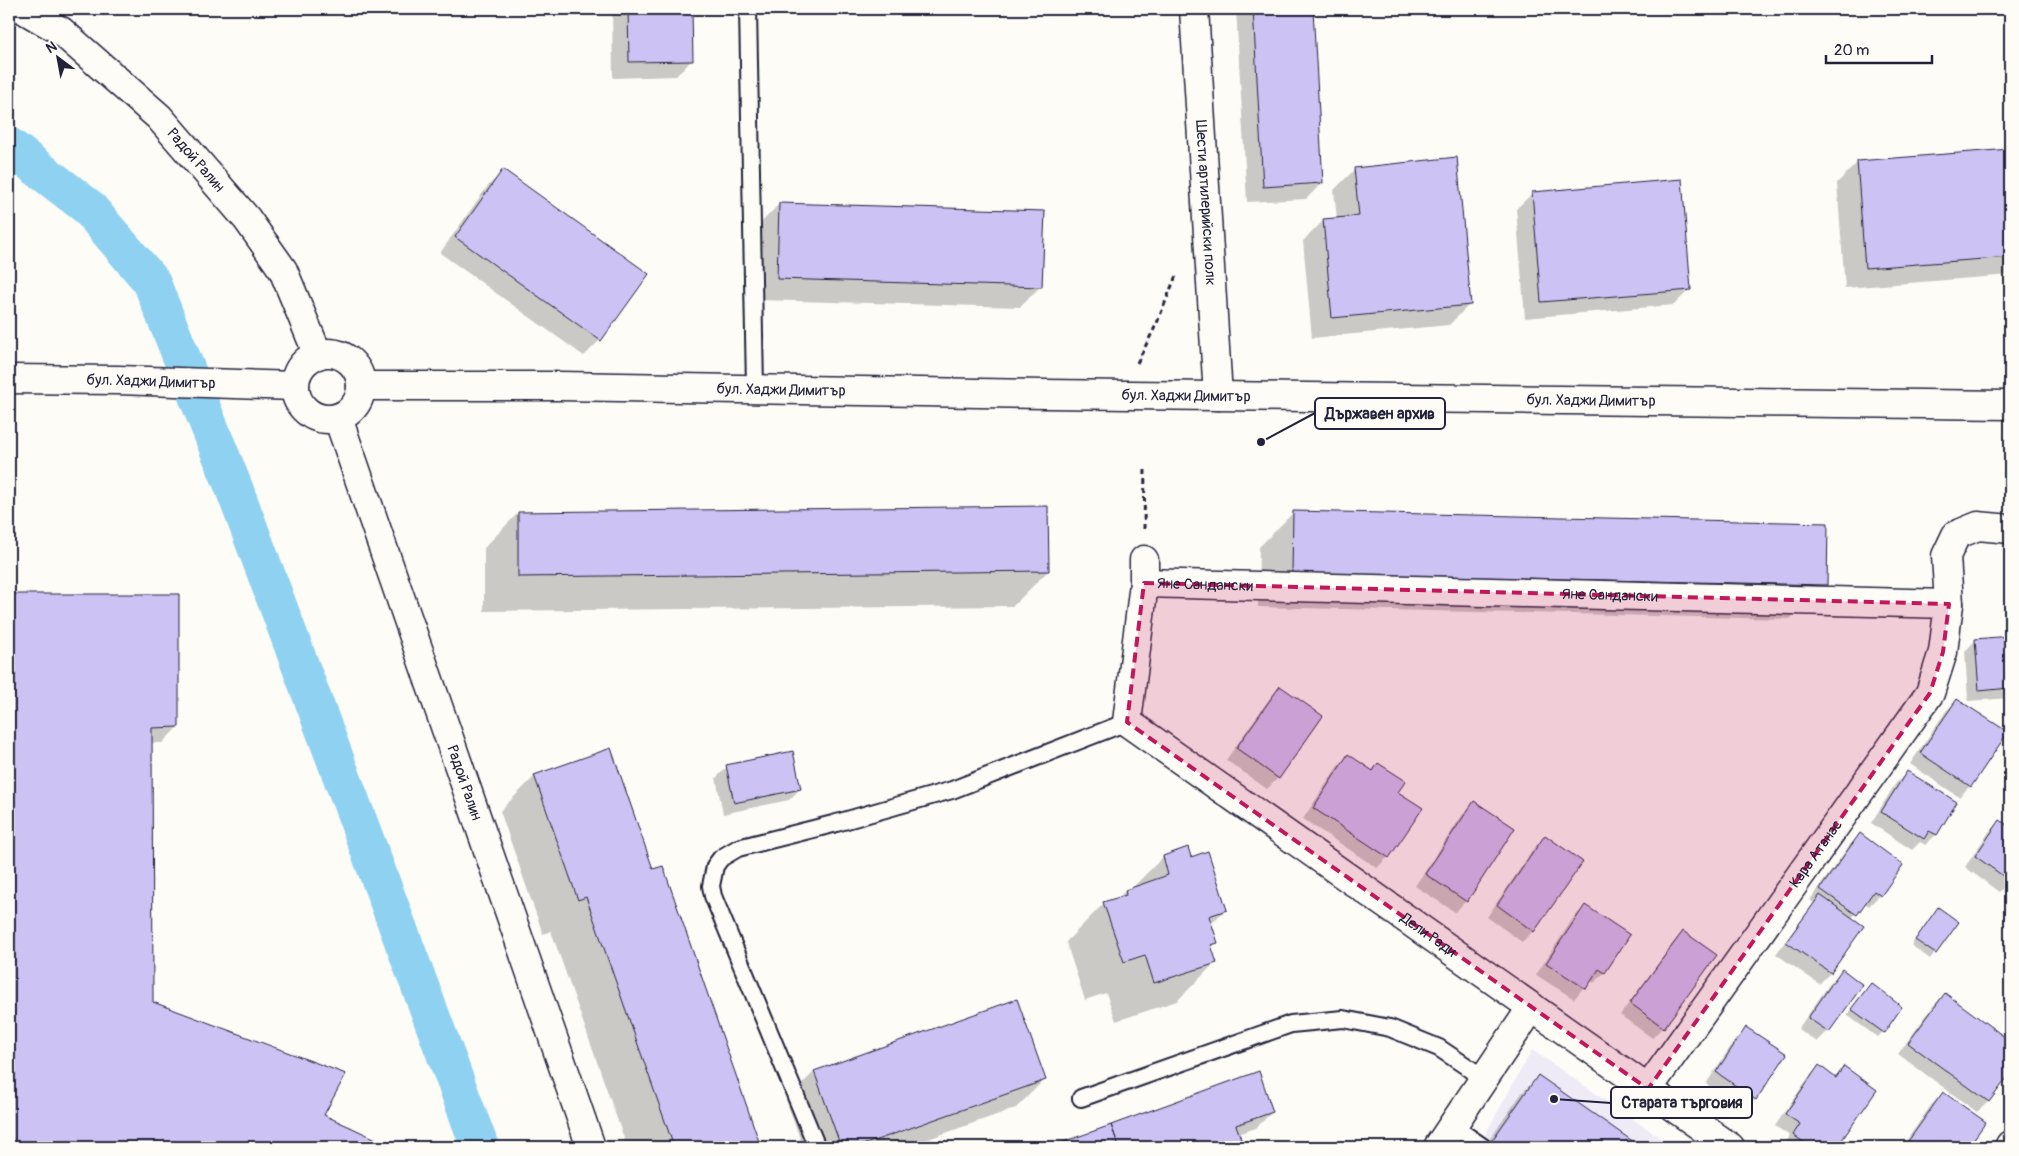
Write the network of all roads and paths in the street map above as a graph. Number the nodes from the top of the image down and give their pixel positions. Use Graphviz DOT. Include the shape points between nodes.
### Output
graph roads {
  1 [pos="23,9"];
  2 [pos="748,9"];
  3 [pos="1194,9"];
  4 [pos="1178,271"];
  5 [pos="318,355"];
  6 [pos="1137,364"];
  7 [pos="9,379"];
  8 [pos="295,386"];
  9 [pos="361,386"];
  10 [pos="755,388"];
  11 [pos="1218,396"];
  12 [pos="2010,404"];
  13 [pos="338,418"];
  14 [pos="1145,470"];
  15 [pos="2010,529"];
  16 [pos="1144,572"];
  17 [pos="1949,604"];
  18 [pos="1127,722"];
  19 [pos="1532,1007"];
  20 [pos="1484,1078"];
  21 [pos="1648,1089"];
  22 [pos="1081,1098"];
  23 [pos="1446,1137"];
  24 [pos="591,1147"];
  25 [pos="817,1147"];
  26 [pos="1484,1147"];
  27 [pos="1730,1147"];
  1 -- 5 [label="street, Радой Ралин" via="61,31 159,117 247,219 283,270"];
  2 -- 10 [label="lane"];
  3 -- 11 [label="street, Шести артилерийски полк"];
  4 -- 6 [label="path"];
  5 -- 8 [label="street" via="304,363"];
  5 -- 9 [label="street" via="327,353 344,357 356,370"];
  7 -- 8 [label="street, бул. Хаджи Димитър"];
  8 -- 13 [label="street" via="300,404 312,416 330,420"];
  9 -- 10 [label="street, бул. Хаджи Димитър"];
  9 -- 13 [label="street" via="355,406"];
  10 -- 11 [label="street, бул. Хаджи Димитър"];
  11 -- 12 [label="street, бул. Хаджи Димитър"];
  13 -- 24 [label="street, Радой Ралин"];
  14 -- 16 [label="path"];
  15 -- 17 [label="street" via="1978,526 1956,535 1946,556"];
  16 -- 17 [label="street, Яне Сандански"];
  16 -- 18 [label="street"];
  17 -- 21 [label="street, Кара Атанас" via="1943,652 1930,693"];
  18 -- 19 [label="street, Дели Ради"];
  18 -- 25 [label="lane" via="952,790 738,848 715,866 711,886 713,896"];
  19 -- 20 [label="street"];
  19 -- 21 [label="street, Дели Ради"];
  20 -- 22 [label="lane" via="1439,1048 1390,1028 1343,1019 1291,1024"];
  20 -- 23 [label="street"];
  21 -- 27 [label="street, Дели Ради"];
  23 -- 26 [label="lane"];
}
